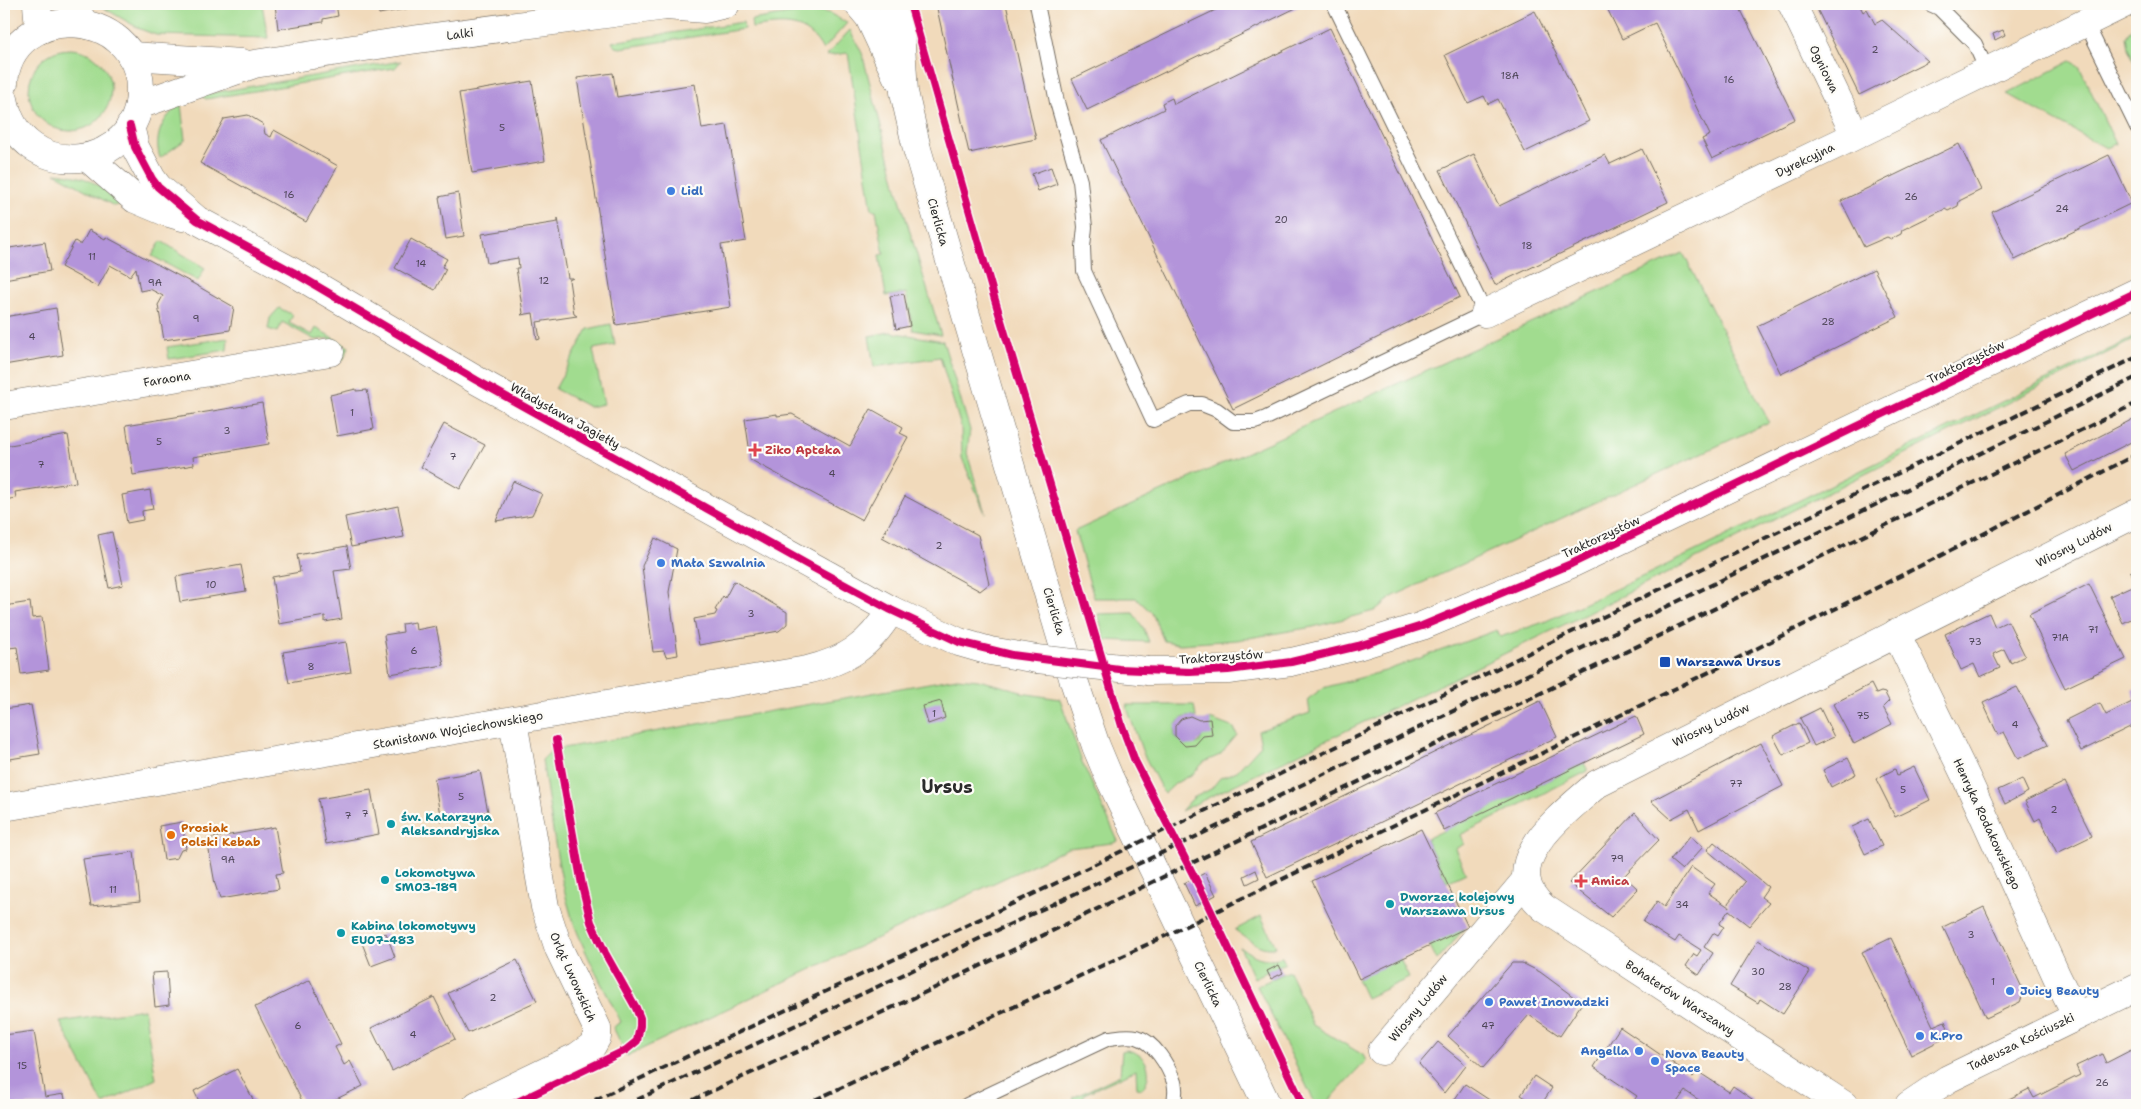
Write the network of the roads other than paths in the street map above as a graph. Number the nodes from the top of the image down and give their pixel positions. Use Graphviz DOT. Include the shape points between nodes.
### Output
graph roads {
  1 [pos="37,4"];
  2 [pos="726,4"];
  3 [pos="858,4"];
  4 [pos="893,4"];
  5 [pos="1038,4"];
  6 [pos="1334,4"];
  7 [pos="1792,4"];
  8 [pos="1930,4"];
  9 [pos="2124,4"];
  10 [pos="668,5"];
  11 [pos="78,13"];
  12 [pos="2086,23"];
  13 [pos="39,30"];
  14 [pos="131,56"];
  15 [pos="254,64"];
  16 [pos="1987,71"];
  17 [pos="4,76"];
  18 [pos="4,82"];
  19 [pos="904,92"];
  20 [pos="4,99"];
  21 [pos="134,116"];
  22 [pos="9,126"];
  23 [pos="2137,127"];
  24 [pos="1855,135"];
  25 [pos="88,158"];
  26 [pos="197,220"];
  27 [pos="2137,292"];
  28 [pos="1485,313"];
  29 [pos="330,352"];
  30 [pos="4,406"];
  31 [pos="2137,513"];
  32 [pos="891,610"];
  33 [pos="1896,634"];
  34 [pos="1038,659"];
  35 [pos="513,721"];
  36 [pos="4,807"];
  37 [pos="1525,881"];
  38 [pos="2137,987"];
  39 [pos="2076,1015"];
  40 [pos="1382,1051"];
  41 [pos="477,1105"];
  42 [pos="967,1105"];
  43 [pos="1172,1105"];
  44 [pos="1267,1105"];
  45 [pos="1844,1105"];
  46 [pos="1909,1105"];
  1 -- 13 [label="street"];
  2 -- 10 [label="street, Lalki" via="704,9"];
  3 -- 19 [label="street, Cierlicka" via="872,23"];
  4 -- 19 [label="street, Cierlicka" via="900,30"];
  5 -- 28 [label="lane" via="1057,102 1080,181 1085,227 1082,247 1084,271 1153,420 1195,403 1217,410 1233,422 1255,422"];
  6 -- 28 [label="lane"];
  7 -- 24 [label="street, Ogniowa"];
  8 -- 16 [label="lane" via="1940,8 1975,44"];
  9 -- 12 [label="street, Dyrekcyjna"];
  10 -- 15 [label="street, Lalki"];
  11 -- 13 [label="street" via="69,22"];
  11 -- 14 [label="street" via="111,34"];
  12 -- 16 [label="street, Dyrekcyjna"];
  12 -- 23 [label="lane"];
  13 -- 17 [label="street" via="16,49"];
  14 -- 15 [label="street, Lalki"];
  14 -- 21 [label="street, Władysława Jagiełły" via="138,71 140,88"];
  15 -- 21 [label="street, Lalki"];
  16 -- 24 [label="street, Dyrekcyjna"];
  17 -- 18 [label="street"];
  19 -- 44 [label="street, Cierlicka" via="917,149 964,311 1096,746"];
  20 -- 22 [label="street"];
  21 -- 25 [label="street" via="119,140"];
  21 -- 26 [label="street, Władysława Jagiełły" via="135,147 152,179"];
  22 -- 25 [label="street" via="39,151 71,160"];
  24 -- 28 [label="street, Dyrekcyjna"];
  25 -- 26 [label="street, Władysława Jagiełły" via="135,199"];
  26 -- 32 [label="street, Władysława Jagiełły" via="476,380"];
  27 -- 34 [label="street, Traktorzystów, bridge" via="1571,564 1422,626 1291,662 1228,670 1148,671"];
  29 -- 30 [label="street, Faraona"];
  31 -- 33 [label="street, Wiosny Ludów"];
  32 -- 34 [label="street, Władysława Jagiełły" via="959,642"];
  32 -- 35 [label="street, Stanisława Wojciechowskiego" via="876,634 864,644 840,659 817,667"];
  33 -- 37 [label="street, Wiosny Ludów" via="1597,784 1539,840 1526,866"];
  33 -- 39 [label="street, Henryka Rodakowskiego"];
  35 -- 36 [label="street, Stanisława Wojciechowskiego"];
  35 -- 41 [label="street, Orląt Lwowskich" via="545,906 559,948 594,1020 597,1037 592,1046 578,1056"];
  37 -- 40 [label="street, Wiosny Ludów"];
  37 -- 45 [label="street, Bohaterów Warszawy" via="1534,900 1551,913"];
  38 -- 39 [label="street, Tadeusza Kościuszki"];
  39 -- 46 [label="street, Tadeusza Kościuszki" via="1948,1079"];
  42 -- 43 [label="lane" via="1109,1038 1121,1036 1138,1038 1151,1044 1158,1053 1174,1083"];
}
